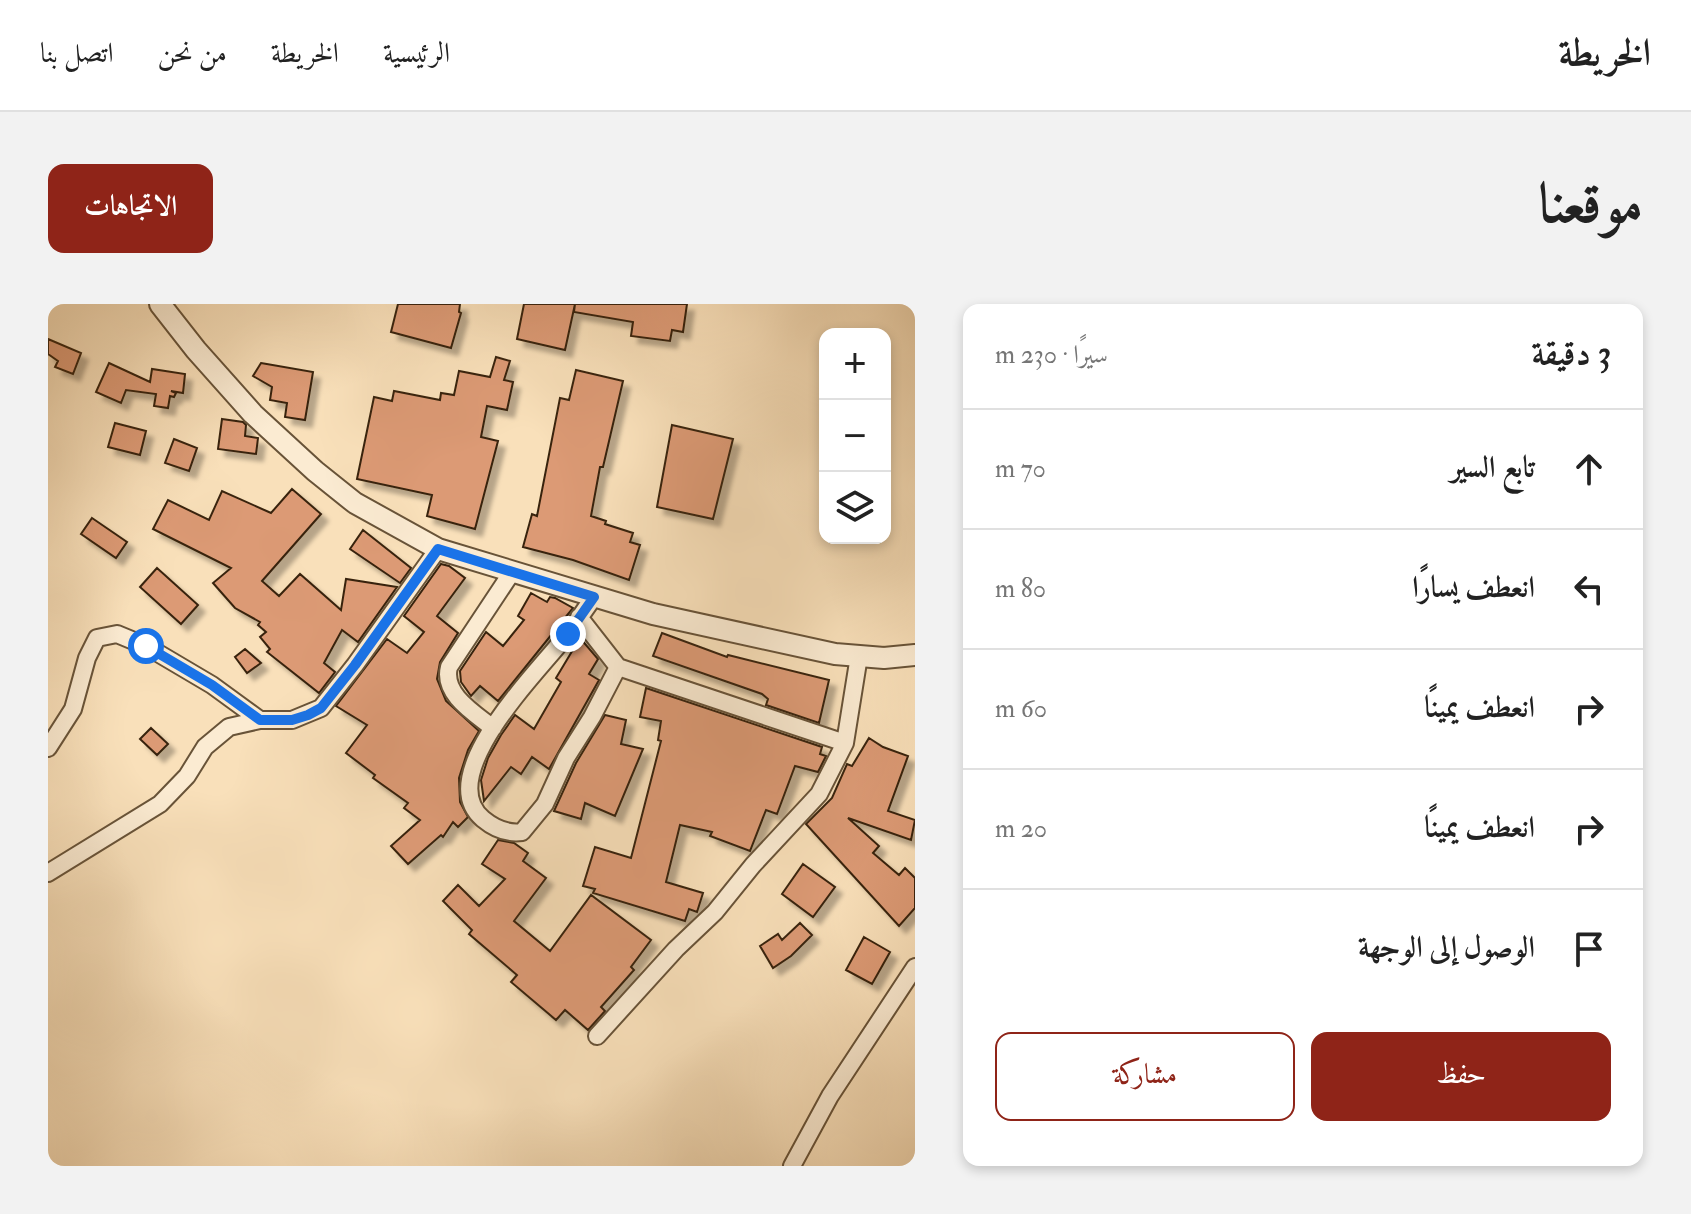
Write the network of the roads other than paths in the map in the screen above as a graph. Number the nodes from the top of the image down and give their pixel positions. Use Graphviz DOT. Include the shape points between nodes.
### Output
graph roads {
  1 [pos="160,304"];
  2 [pos="438,549"];
  3 [pos="512,572"];
  4 [pos="594,597"];
  5 [pos="579,617"];
  6 [pos="915,655"];
  7 [pos="859,656"];
  8 [pos="618,667"];
  9 [pos="260,720"];
  10 [pos="493,728"];
  11 [pos="845,743"];
  12 [pos="48,748"];
  13 [pos="48,873"];
  14 [pos="915,967"];
  15 [pos="597,1036"];
  16 [pos="792,1166"];
  1 -- 2 [label="street" via="253,414 315,471 355,503"];
  2 -- 3 [label="street"];
  2 -- 9 [label="street" via="321,708 292,720"];
  3 -- 4 [label="street"];
  3 -- 10 [label="street" via="447,675 450,688"];
  4 -- 5 [label="street"];
  4 -- 7 [label="street" via="683,621"];
  5 -- 8 [label="street"];
  5 -- 10 [label="street"];
  6 -- 7 [label="street"];
  7 -- 11 [label="street"];
  8 -- 10 [label="street" via="545,804 522,832 492,827 469,802 469,776"];
  8 -- 11 [label="street"];
  9 -- 12 [label="street" via="146,646 108,634 97,638 73,709"];
  9 -- 13 [label="street" via="229,727 205,747 160,804"];
  11 -- 15 [label="street" via="819,794"];
  14 -- 16 [label="street" via="830,1096"];
}
